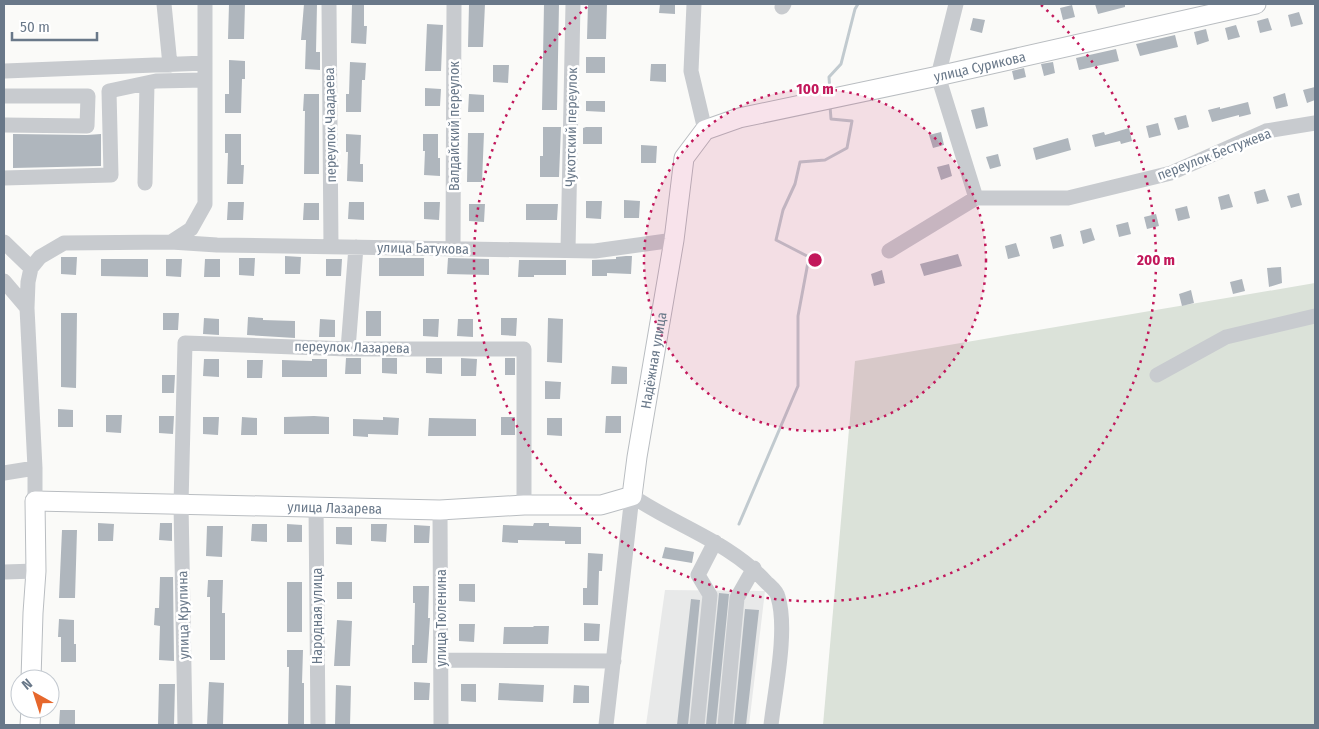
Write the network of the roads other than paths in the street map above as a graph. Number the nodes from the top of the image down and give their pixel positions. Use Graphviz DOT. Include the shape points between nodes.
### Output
graph roads {
  1 [pos="164,4"];
  2 [pos="205,4"];
  3 [pos="329,4"];
  4 [pos="454,4"];
  5 [pos="573,4"];
  6 [pos="694,4"];
  7 [pos="956,4"];
  8 [pos="1256,4"];
  9 [pos="205,63"];
  10 [pos="170,65"];
  11 [pos="5,71"];
  12 [pos="938,76"];
  13 [pos="205,80"];
  14 [pos="147,83"];
  15 [pos="109,91"];
  16 [pos="4,96"];
  17 [pos="88,96"];
  18 [pos="1315,123"];
  19 [pos="4,125"];
  20 [pos="706,130"];
  21 [pos="4,178"];
  22 [pos="145,182"];
  23 [pos="976,198"];
  24 [pos="674,240"];
  25 [pos="4,242"];
  26 [pos="171,242"];
  27 [pos="331,247"];
  28 [pos="356,247"];
  29 [pos="454,248"];
  30 [pos="568,250"];
  31 [pos="889,251"];
  32 [pos="31,268"];
  33 [pos="4,281"];
  34 [pos="27,308"];
  35 [pos="1315,316"];
  36 [pos="348,348"];
  37 [pos="1157,375"];
  38 [pos="35,468"];
  39 [pos="4,473"];
  40 [pos="632,496"];
  41 [pos="34,501"];
  42 [pos="181,504"];
  43 [pos="524,504"];
  44 [pos="316,507"];
  45 [pos="440,510"];
  46 [pos="715,542"];
  47 [pos="754,568"];
  48 [pos="36,571"];
  49 [pos="4,572"];
  50 [pos="441,660"];
  51 [pos="614,661"];
  52 [pos="31,669"];
  53 [pos="186,725"];
  54 [pos="318,725"];
  55 [pos="441,725"];
  56 [pos="606,725"];
  57 [pos="697,725"];
  58 [pos="724,725"];
  59 [pos="771,725"];
  1 -- 10 [label="street"];
  2 -- 9 [label="street"];
  3 -- 27 [label="street, переулок Чаадаева"];
  4 -- 29 [label="street, Валдайский переулок"];
  5 -- 30 [label="street, Чукотский переулок"];
  6 -- 20 [label="street" via="691,71"];
  7 -- 12 [label="street"];
  8 -- 12 [label="main road, улица Сурикова"];
  9 -- 10 [label="street"];
  9 -- 13 [label="street"];
  10 -- 11 [label="street"];
  12 -- 20 [label="main road, улица Сурикова" via="739,118"];
  12 -- 23 [label="street"];
  13 -- 14 [label="street"];
  13 -- 26 [label="street" via="204,204 191,229"];
  14 -- 15 [label="street"];
  14 -- 22 [label="street"];
  15 -- 17 [label="street"];
  15 -- 21 [label="street" via="111,175"];
  16 -- 17 [label="street"];
  17 -- 19 [label="street" via="87,126"];
  18 -- 23 [label="street, переулок Бестужева" via="1266,131 1171,173 1068,198"];
  20 -- 24 [label="main road, Надёжная улица" via="684,158"];
  23 -- 31 [label="street"];
  24 -- 30 [label="street, улица Батукова" via="595,251"];
  24 -- 40 [label="main road, Надёжная улица"];
  25 -- 32 [label="street"];
  26 -- 27 [label="street, улица Батукова"];
  26 -- 32 [label="street, улица Батукова" via="64,243 40,257"];
  27 -- 28 [label="street, улица Батукова"];
  28 -- 29 [label="street, улица Батукова"];
  28 -- 36 [label="street"];
  29 -- 30 [label="street, улица Батукова"];
  32 -- 34 [label="street"];
  33 -- 34 [label="street"];
  34 -- 38 [label="street"];
  35 -- 37 [label="street" via="1226,337"];
  36 -- 42 [label="street, переулок Лазарева" via="185,343"];
  36 -- 43 [label="street, переулок Лазарева" via="524,349"];
  38 -- 39 [label="street"];
  38 -- 41 [label="street"];
  40 -- 43 [label="main road, улица Лазарева" via="601,505"];
  40 -- 46 [label="street"];
  40 -- 51 [label="street, Надёжная улица"];
  41 -- 42 [label="main road, улица Лазарева"];
  41 -- 48 [label="main road"];
  42 -- 44 [label="main road, улица Лазарева"];
  42 -- 53 [label="street, улица Крупина"];
  43 -- 45 [label="main road, улица Лазарева"];
  44 -- 45 [label="main road, улица Лазарева"];
  44 -- 54 [label="street, Народная улица"];
  45 -- 50 [label="street, улица Тюленина"];
  46 -- 47 [label="street"];
  46 -- 57 [label="street" via="698,575 710,595"];
  47 -- 58 [label="street" via="737,598"];
  47 -- 59 [label="street" via="778,595 783,628"];
  48 -- 49 [label="street"];
  48 -- 52 [label="main road"];
  50 -- 51 [label="street"];
  50 -- 55 [label="street, улица Тюленина"];
  51 -- 56 [label="street, Надёжная улица"];
}
